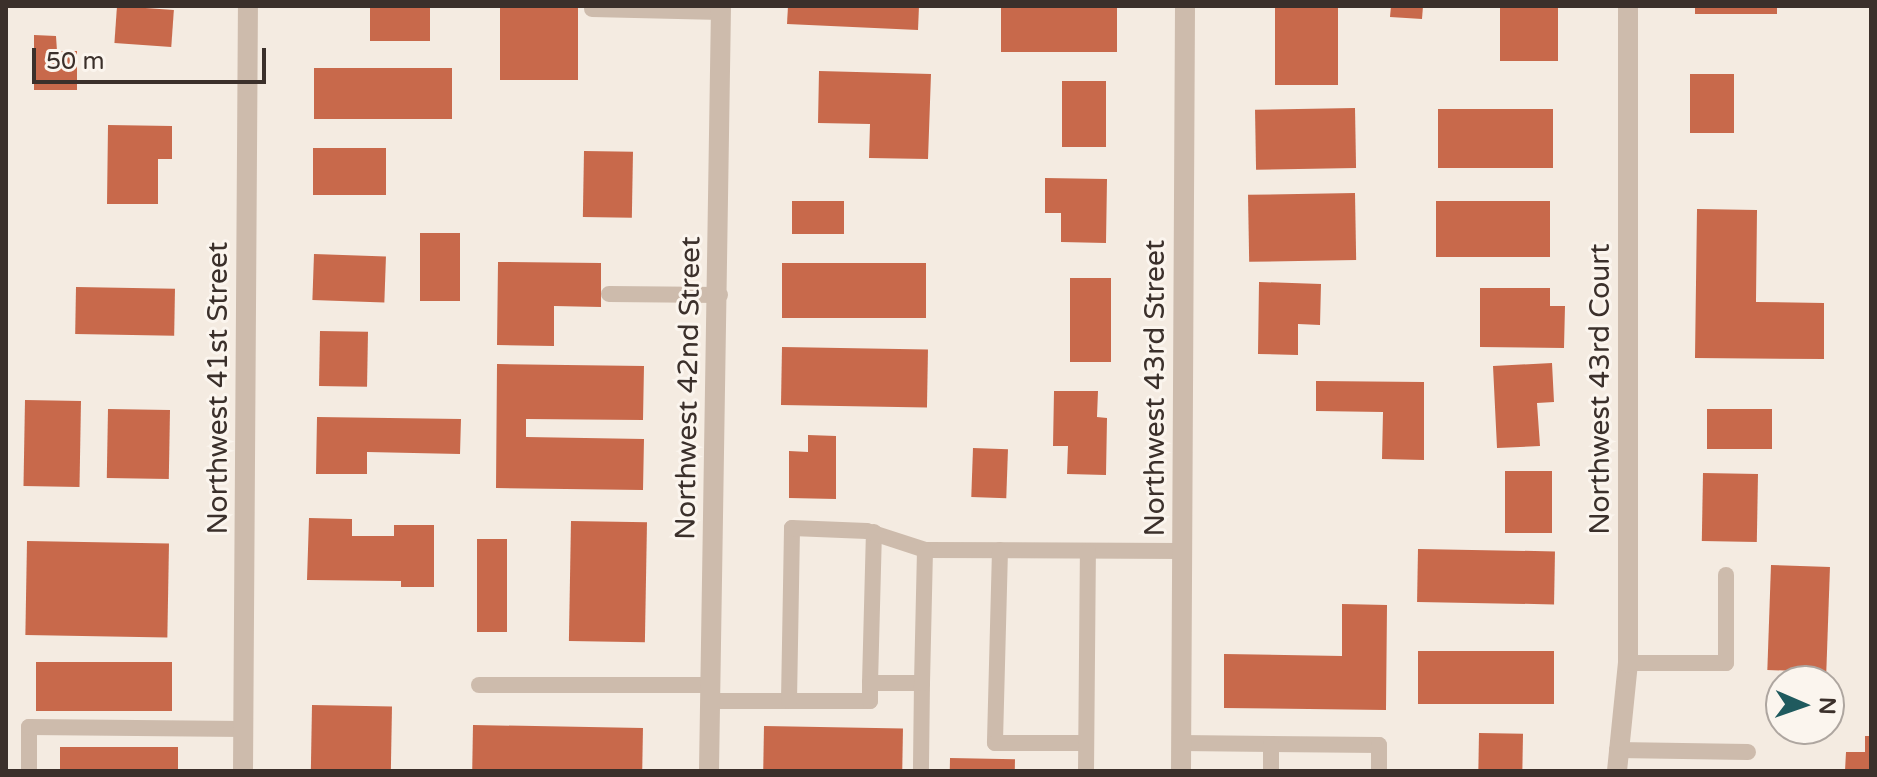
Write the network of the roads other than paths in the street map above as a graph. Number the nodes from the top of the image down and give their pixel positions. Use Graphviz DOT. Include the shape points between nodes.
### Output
graph roads {
  1 [pos="248,6"];
  2 [pos="1185,6"];
  3 [pos="1628,6"];
  4 [pos="592,9"];
  5 [pos="721,9"];
  6 [pos="609,294"];
  7 [pos="720,295"];
  8 [pos="874,532"];
  9 [pos="925,550"];
  10 [pos="1000,550"];
  11 [pos="1088,551"];
  12 [pos="1182,551"];
  13 [pos="1726,575"];
  14 [pos="1628,663"];
  15 [pos="870,683"];
  16 [pos="922,683"];
  17 [pos="479,685"];
  18 [pos="709,693"];
  19 [pos="789,701"];
  20 [pos="244,729"];
  21 [pos="1086,743"];
  22 [pos="1181,743"];
  23 [pos="1271,744"];
  24 [pos="1748,752"];
  25 [pos="1617,761"];
  26 [pos="29,771"];
  27 [pos="243,771"];
  28 [pos="709,771"];
  29 [pos="921,771"];
  30 [pos="1086,771"];
  31 [pos="1181,771"];
  32 [pos="1271,771"];
  33 [pos="1379,771"];
  1 -- 20 [label="street, Northwest 41st Street"];
  2 -- 12 [label="street, Northwest 43rd Street"];
  3 -- 14 [label="street, Northwest 43rd Court"];
  4 -- 5 [label="lane"];
  5 -- 7 [label="street, Northwest 42nd Street"];
  6 -- 7 [label="lane"];
  7 -- 18 [label="street, Northwest 42nd Street"];
  8 -- 9 [label="lane"];
  8 -- 15 [label="lane"];
  8 -- 19 [label="lane" via="792,528"];
  9 -- 10 [label="lane"];
  9 -- 16 [label="lane"];
  10 -- 11 [label="lane"];
  10 -- 21 [label="lane" via="995,743"];
  11 -- 12 [label="lane"];
  11 -- 21 [label="lane"];
  12 -- 22 [label="street, Northwest 43rd Street"];
  13 -- 14 [label="lane" via="1726,663"];
  14 -- 25 [label="street, Northwest 43rd Court"];
  15 -- 16 [label="lane"];
  15 -- 19 [label="lane" via="870,701"];
  16 -- 29 [label="lane"];
  17 -- 18 [label="lane"];
  18 -- 19 [label="lane"];
  18 -- 28 [label="street, Northwest 42nd Street"];
  20 -- 26 [label="lane" via="29,727"];
  20 -- 27 [label="street, Northwest 41st Street"];
  21 -- 30 [label="lane"];
  22 -- 23 [label="lane"];
  22 -- 31 [label="street, Northwest 43rd Street"];
  23 -- 32 [label="lane"];
  23 -- 33 [label="lane" via="1379,745"];
  24 -- 25 [label="lane"];
}
